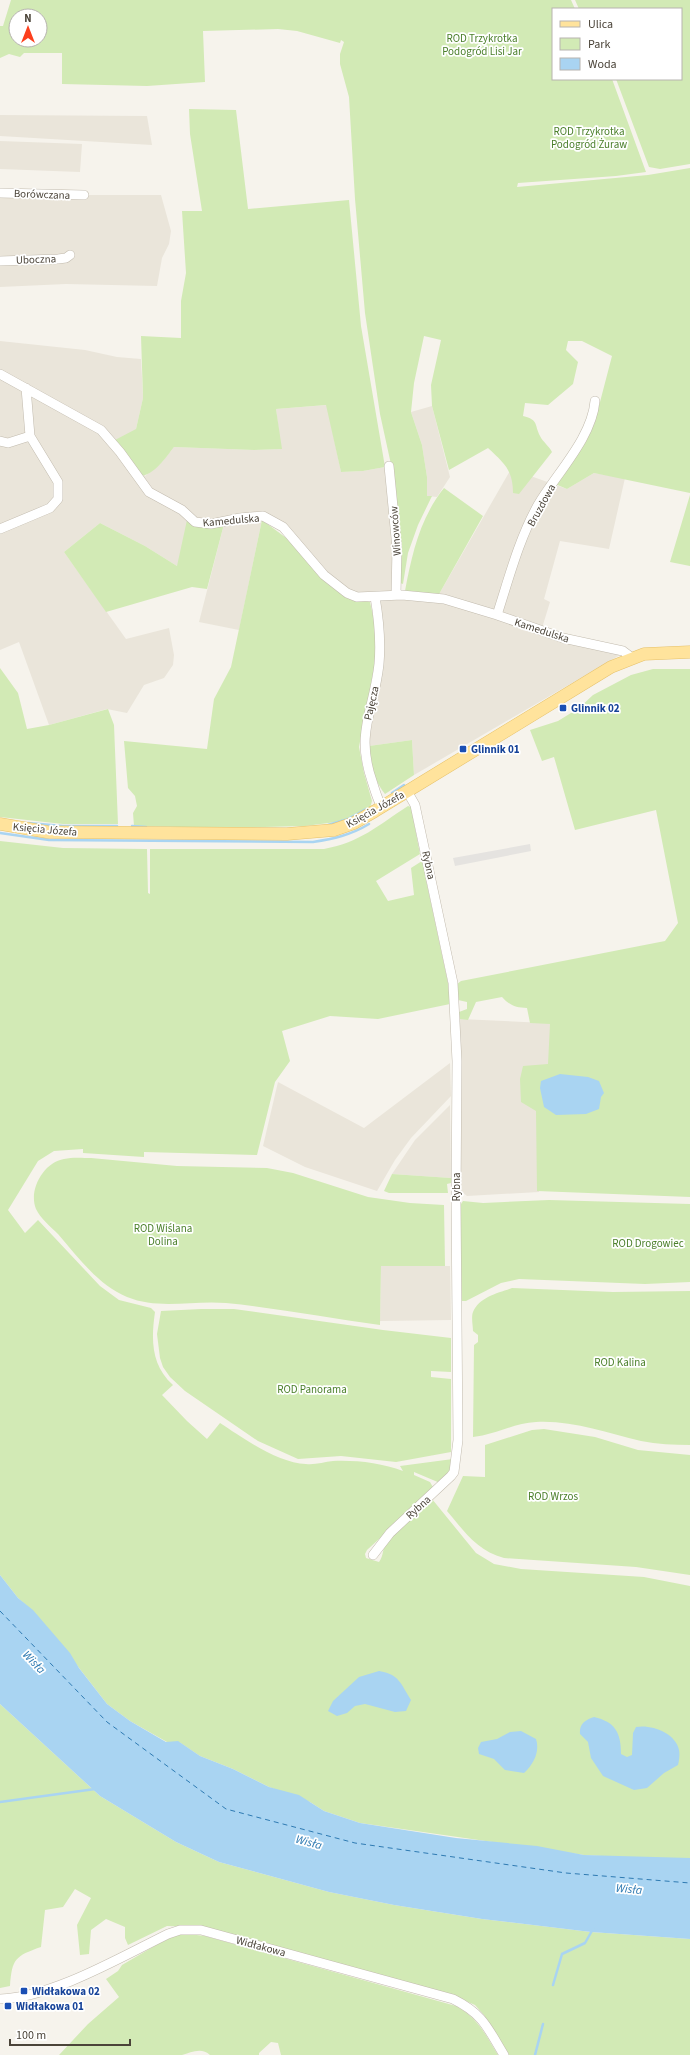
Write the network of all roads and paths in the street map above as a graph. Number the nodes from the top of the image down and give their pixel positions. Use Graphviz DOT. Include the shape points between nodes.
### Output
graph roads {
  1 [pos="0,193"];
  2 [pos="84,195"];
  3 [pos="70,255"];
  4 [pos="0,261"];
  5 [pos="0,374"];
  6 [pos="26,388"];
  7 [pos="595,401"];
  8 [pos="30,436"];
  9 [pos="0,441"];
  10 [pos="389,466"];
  11 [pos="0,529"];
  12 [pos="396,595"];
  13 [pos="375,597"];
  14 [pos="497,615"];
  15 [pos="690,652"];
  16 [pos="631,658"];
  17 [pos="407,791"];
  18 [pos="382,807"];
  19 [pos="0,824"];
  20 [pos="373,1555"];
  21 [pos="0,1999"];
  22 [pos="504,2055"];
  1 -- 2 [label="street, Borówczana"];
  3 -- 4 [label="street, Uboczna" via="58,259"];
  5 -- 6 [label="street, Kamedulska"];
  6 -- 8 [label="street"];
  6 -- 13 [label="street, Kamedulska" via="101,430 149,492 182,510 196,522 211,524 255,516 270,519 283,527 324,575 347,593"];
  7 -- 14 [label="street, Bruzdowa" via="585,432 535,512 522,541"];
  8 -- 9 [label="street" via="8,443"];
  8 -- 11 [label="street" via="58,482 58,499 50,508"];
  10 -- 12 [label="street, Winowców" via="397,548"];
  12 -- 13 [label="street, Kamedulska"];
  12 -- 14 [label="street, Kamedulska" via="444,599"];
  13 -- 18 [label="street, Pajęcza" via="380,642 379,666 365,728 364,746 366,763"];
  14 -- 16 [label="street, Kamedulska" via="563,638 623,651"];
  15 -- 16 [label="main road, Księcia Józefa" via="656,653"];
  16 -- 17 [label="main road, Księcia Józefa" via="593,678"];
  17 -- 18 [label="main road, Księcia Józefa"];
  17 -- 20 [label="street, Rybna" via="415,805 453,983 457,1061 458,1440 454,1472 390,1533"];
  18 -- 19 [label="main road, Księcia Józefa" via="354,823 334,830 287,834 47,832"];
  21 -- 22 [label="street, Widłakowa" via="25,1996 71,1980 168,1934 180,1930 201,1930 453,1999 474,2011 484,2021"];
}
